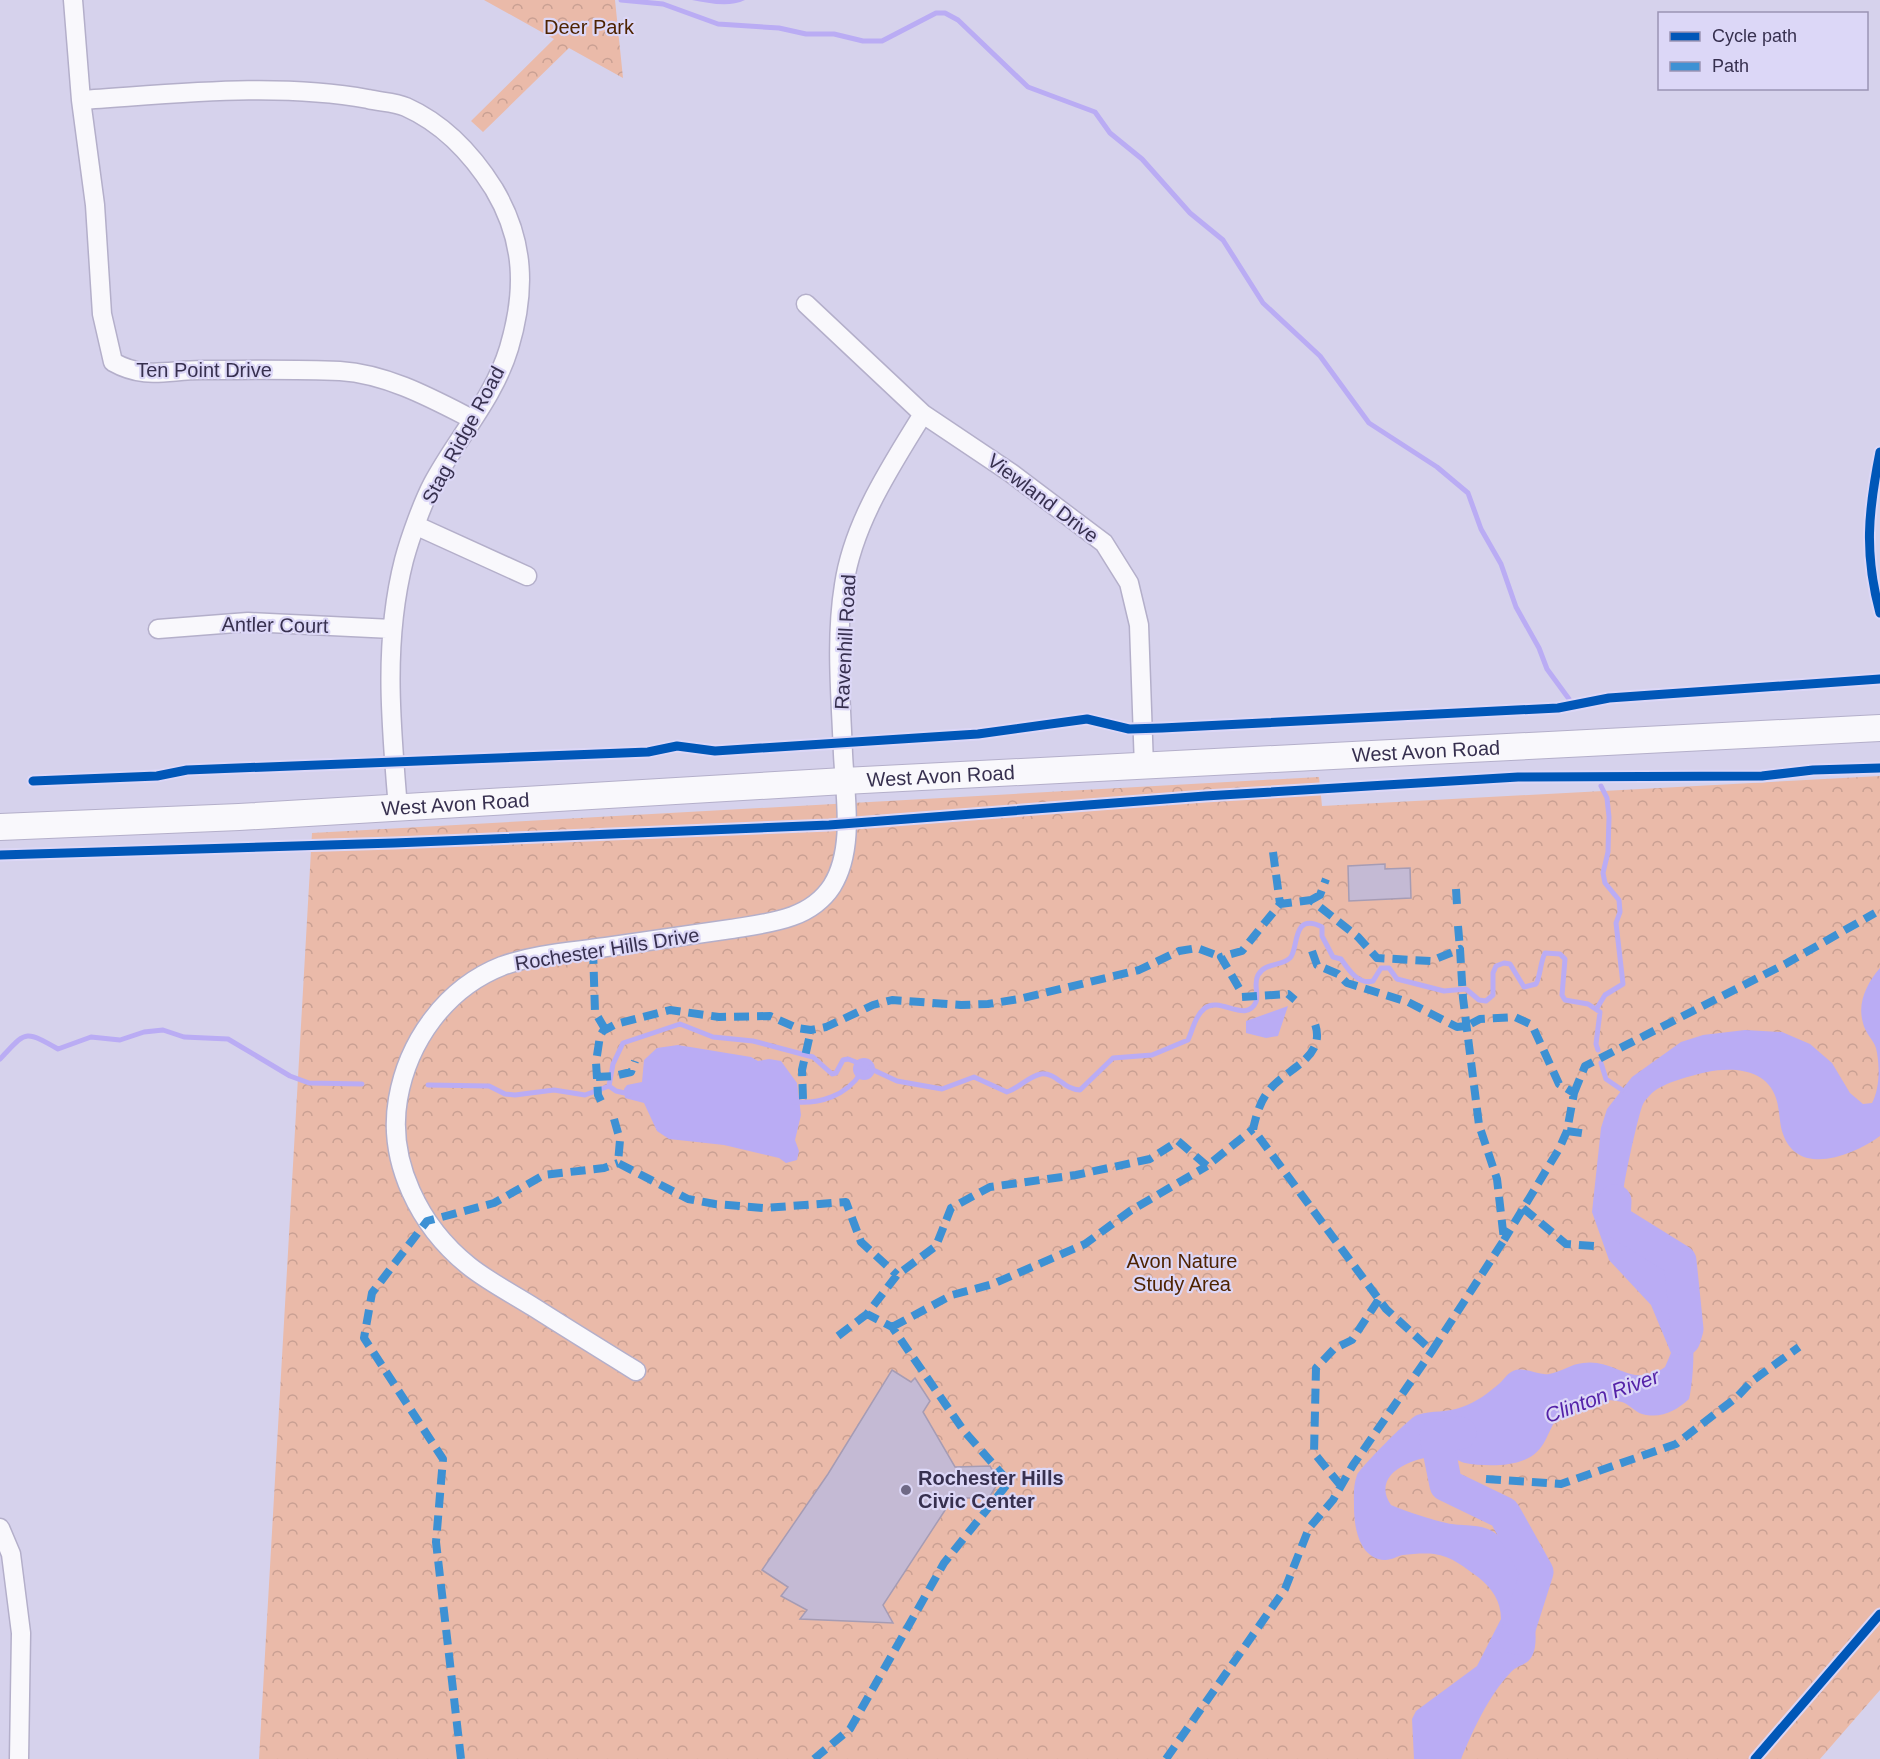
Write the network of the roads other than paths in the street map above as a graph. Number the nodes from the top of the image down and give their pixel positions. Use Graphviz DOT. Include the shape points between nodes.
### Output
graph roads {
  1 [pos="73,0"];
  2 [pos="81,100"];
  3 [pos="806,304"];
  4 [pos="923,414"];
  5 [pos="472,419"];
  6 [pos="417,526"];
  7 [pos="527,576"];
  8 [pos="158,629"];
  9 [pos="392,629"];
  10 [pos="1880,728"];
  11 [pos="1144,767"];
  12 [pos="844,781"];
  13 [pos="398,808"];
  14 [pos="0,828"];
  15 [pos="636,1371"];
  16 [pos="0,1528"];
  17 [pos="20,1759"];
  1 -- 2 [label="street, Ten Point Drive"];
  2 -- 5 [label="street, Ten Point Drive" via="95,205 102,314 113,362 130,371 152,374 199,370 342,371 401,385"];
  2 -- 5 [label="street, Stag Ridge Road" via="205,92 348,96 404,106 460,143 500,199 516,235 520,267 520,301 509,350"];
  3 -- 4 [label="street, Viewland Drive"];
  4 -- 11 [label="street, Viewland Drive" via="1011,473 1104,543 1129,583 1139,625"];
  4 -- 12 [label="street, Ravenhill Road" via="897,456 854,543 844,586 840,652"];
  5 -- 6 [label="street, Stag Ridge Road" via="432,484"];
  6 -- 7 [label="street"];
  6 -- 9 [label="street, Stag Ridge Road" via="404,560"];
  8 -- 9 [label="street, Antler Court" via="248,622"];
  9 -- 13 [label="street, Stag Ridge Road" via="389,695"];
  10 -- 11 [label="street, West Avon Road"];
  11 -- 12 [label="street, West Avon Road"];
  12 -- 13 [label="street, West Avon Road"];
  12 -- 15 [label="street, Rochester Hills Drive" via="846,833 841,865 831,886 810,908 774,922 553,954 501,967 473,981 448,1001 426,1028 404,1071 397,1105 400,1155 410,1190 438,1236 485,1278"];
  13 -- 14 [label="street, West Avon Road"];
  16 -- 17 [label="street" via="11,1554 21,1633"];
}
